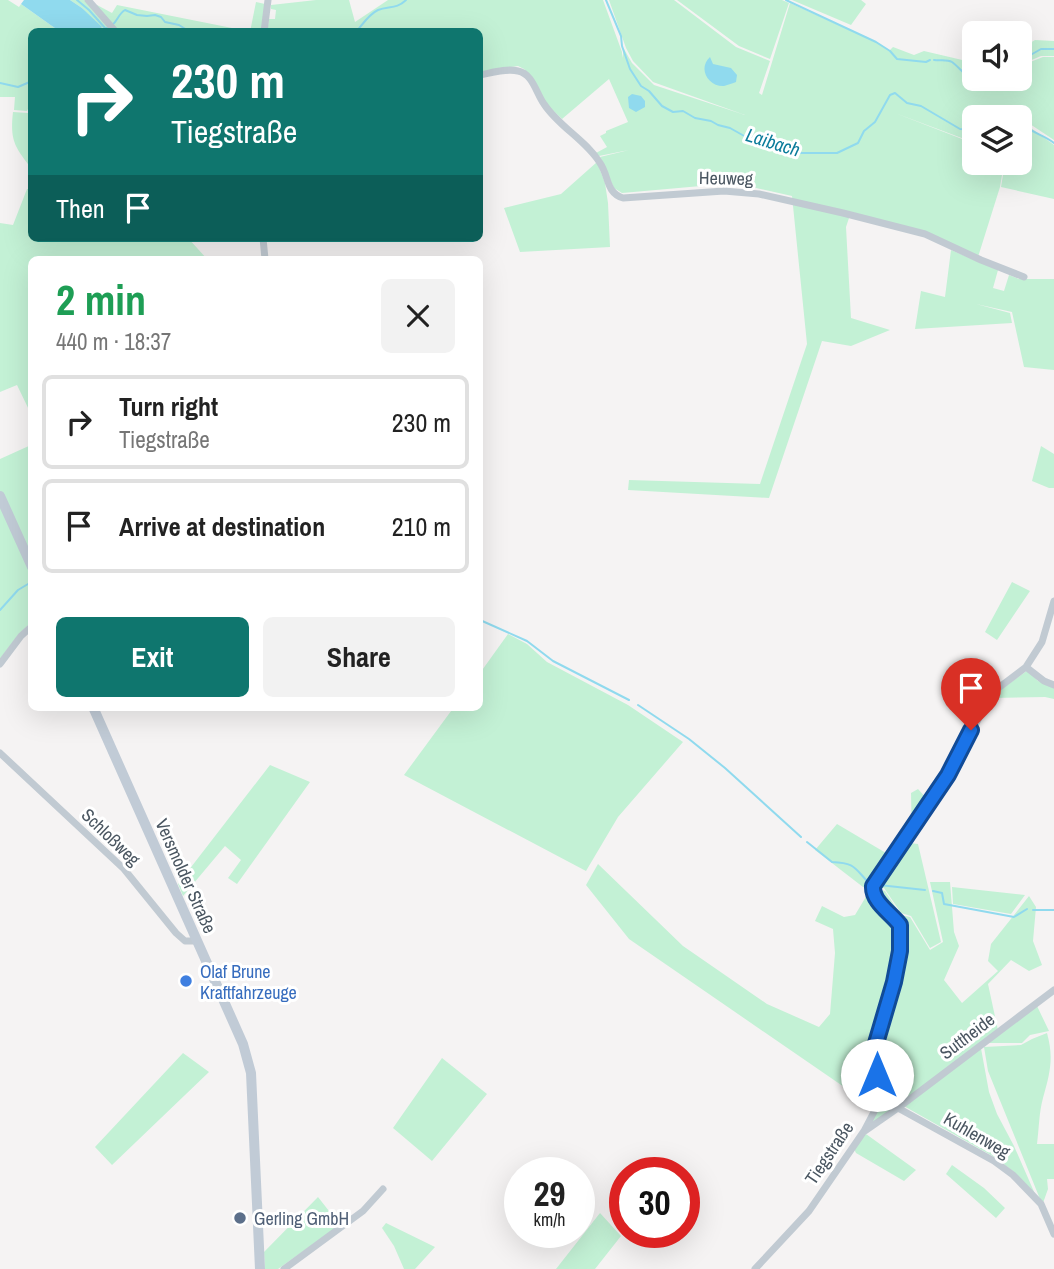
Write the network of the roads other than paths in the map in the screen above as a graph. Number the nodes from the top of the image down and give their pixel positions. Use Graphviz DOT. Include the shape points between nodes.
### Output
graph roads {
  1 [pos="88,0"];
  2 [pos="268,0"];
  3 [pos="112,27"];
  4 [pos="264,28"];
  5 [pos="483,75"];
  6 [pos="1024,278"];
  7 [pos="0,496"];
  8 [pos="28,558"];
  9 [pos="1054,601"];
  10 [pos="28,630"];
  11 [pos="0,664"];
  12 [pos="1026,667"];
  13 [pos="1054,685"];
  14 [pos="95,711"];
  15 [pos="0,753"];
  16 [pos="197,941"];
  17 [pos="1054,990"];
  18 [pos="898,1108"];
  19 [pos="864,1131"];
  20 [pos="383,1189"];
  21 [pos="1054,1234"];
  22 [pos="260,1269"];
  23 [pos="284,1269"];
  24 [pos="755,1269"];
  1 -- 3 [label="street"];
  2 -- 4 [label="street"];
  5 -- 6 [label="street, Heuweg" via="519,71 530,78 553,116 593,152 615,195 759,194 925,234"];
  7 -- 8 [label="main road"];
  9 -- 12 [label="street, Tiegstraße" via="1042,642"];
  10 -- 11 [label="street"];
  12 -- 13 [label="street"];
  12 -- 19 [label="street, Tiegstraße" via="993,692 948,775 873,886 876,900 900,925 900,951 874,1050 878,1101"];
  14 -- 16 [label="main road, Versmolder Straße"];
  15 -- 16 [label="street, Schloßweg" via="124,869 176,933 186,941"];
  16 -- 22 [label="main road, Versmolder Straße" via="243,1044 251,1073"];
  17 -- 18 [label="street, Suttheide"];
  18 -- 19 [label="street, Suttheide"];
  18 -- 21 [label="street, Kuhlenweg" via="1013,1175 1041,1204"];
  19 -- 24 [label="street, Tiegstraße" via="809,1211"];
  20 -- 23 [label="street" via="363,1211"];
}
